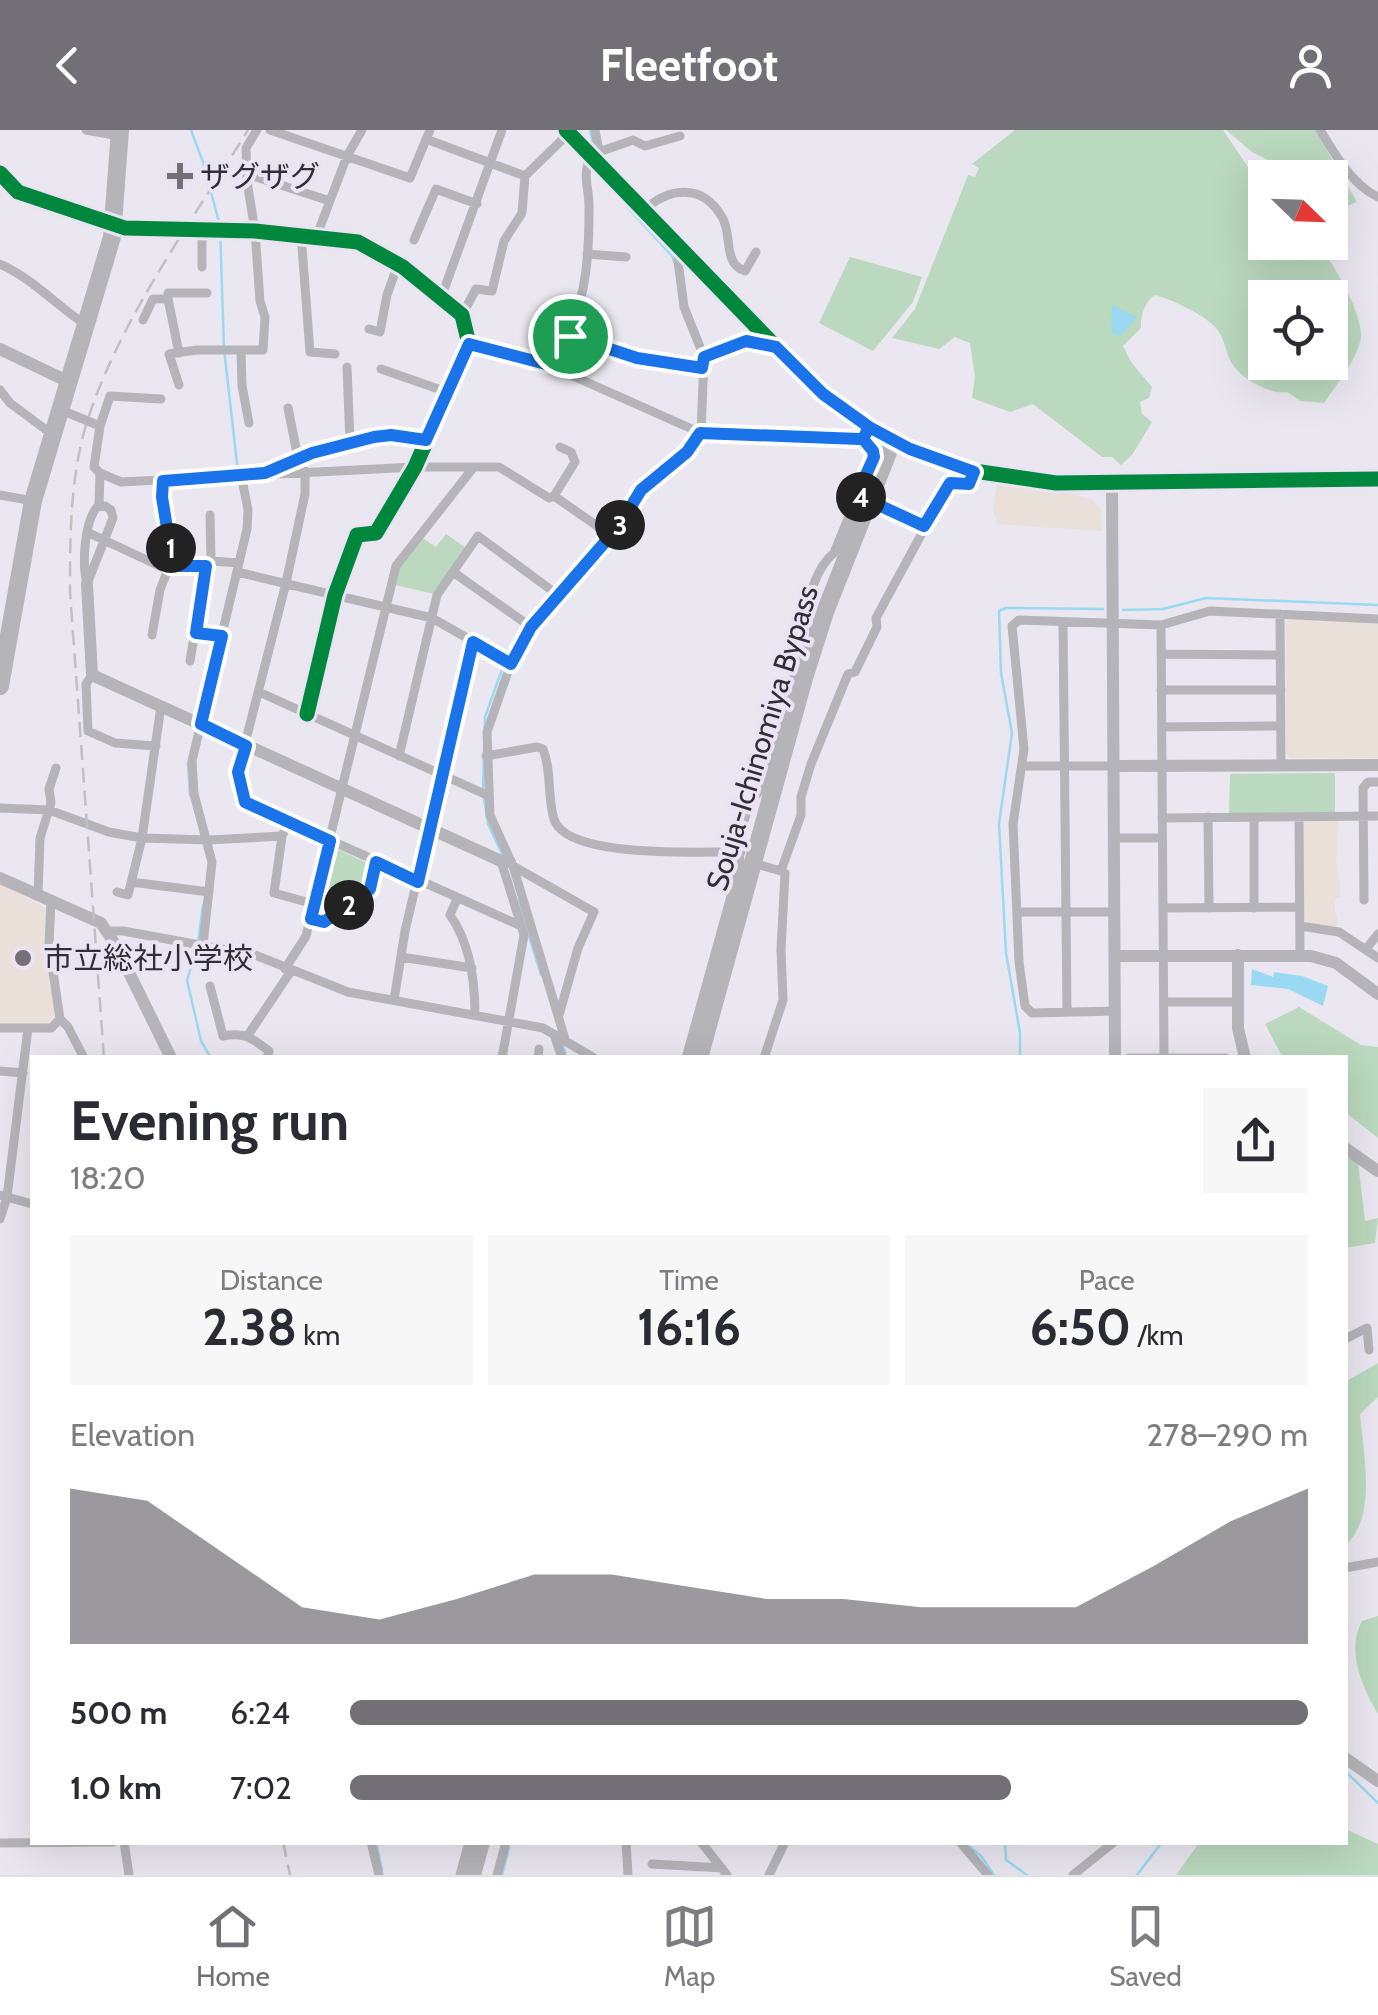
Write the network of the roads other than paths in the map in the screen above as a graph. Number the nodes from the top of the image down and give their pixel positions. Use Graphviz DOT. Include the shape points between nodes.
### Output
graph roads {
  1 [pos="86,130"];
  2 [pos="257,130"];
  3 [pos="270,130"];
  4 [pos="310,130"];
  5 [pos="362,130"];
  6 [pos="502,130"];
  7 [pos="595,130"];
  8 [pos="1320,130"];
  9 [pos="568,132"];
  10 [pos="120,133"];
  11 [pos="428,134"];
  12 [pos="680,136"];
  13 [pos="304,141"];
  14 [pos="595,153"];
  15 [pos="347,156"];
  16 [pos="489,162"];
  17 [pos="0,173"];
  18 [pos="247,174"];
  19 [pos="525,176"];
  20 [pos="1378,197"];
  21 [pos="330,202"];
  22 [pos="477,204"];
  23 [pos="644,212"];
  24 [pos="114,224"];
  25 [pos="202,229"];
  26 [pos="255,231"];
  27 [pos="300,234"];
  28 [pos="317,235"];
  29 [pos="414,240"];
  30 [pos="679,249"];
  31 [pos="756,252"];
  32 [pos="588,254"];
  33 [pos="626,257"];
  34 [pos="0,264"];
  35 [pos="398,264"];
  36 [pos="202,267"];
  37 [pos="207,293"];
  38 [pos="441,298"];
  39 [pos="168,299"];
  40 [pos="462,316"];
  41 [pos="142,320"];
  42 [pos="86,325"];
  43 [pos="369,329"];
  44 [pos="570,336"];
  45 [pos="469,344"];
  46 [pos="776,347"];
  47 [pos="0,349"];
  48 [pos="240,350"];
  49 [pos="179,353"];
  50 [pos="335,354"];
  51 [pos="546,364"];
  52 [pos="702,366"];
  53 [pos="346,367"];
  54 [pos="381,369"];
  55 [pos="69,382"];
  56 [pos="178,385"];
  57 [pos="0,390"];
  58 [pos="446,392"];
  59 [pos="161,399"];
  60 [pos="288,408"];
  61 [pos="60,410"];
  62 [pos="249,423"];
  63 [pos="100,426"];
  64 [pos="700,433"];
  65 [pos="866,433"];
  66 [pos="53,435"];
  67 [pos="426,440"];
  68 [pos="893,440"];
  69 [pos="350,442"];
  70 [pos="560,447"];
  71 [pos="298,458"];
  72 [pos="415,467"];
  73 [pos="473,468"];
  74 [pos="305,472"];
  75 [pos="974,472"];
  76 [pos="265,473"];
  77 [pos="100,474"];
  78 [pos="239,474"];
  79 [pos="1378,479"];
  80 [pos="163,481"];
  81 [pos="1112,484"];
  82 [pos="0,495"];
  83 [pos="554,496"];
  84 [pos="863,498"];
  85 [pos="33,502"];
  86 [pos="99,506"];
  87 [pos="210,515"];
  88 [pos="924,526"];
  89 [pos="89,533"];
  90 [pos="610,535"];
  91 [pos="104,542"];
  92 [pos="238,567"];
  93 [pos="169,568"];
  94 [pos="453,572"];
  95 [pos="286,583"];
  96 [pos="88,584"];
  97 [pos="555,593"];
  98 [pos="335,595"];
  99 [pos="387,608"];
  100 [pos="1280,614"];
  101 [pos="432,618"];
  102 [pos="1378,619"];
  103 [pos="1064,622"];
  104 [pos="1112,622"];
  105 [pos="528,625"];
  106 [pos="1161,625"];
  107 [pos="196,633"];
  108 [pos="152,635"];
  109 [pos="222,636"];
  110 [pos="473,642"];
  111 [pos="1161,654"];
  112 [pos="1280,654"];
  113 [pos="190,661"];
  114 [pos="507,661"];
  115 [pos="92,675"];
  116 [pos="0,686"];
  117 [pos="1161,690"];
  118 [pos="1281,690"];
  119 [pos="258,692"];
  120 [pos="161,706"];
  121 [pos="307,714"];
  122 [pos="198,723"];
  123 [pos="1280,726"];
  124 [pos="1162,727"];
  125 [pos="355,736"];
  126 [pos="156,746"];
  127 [pos="246,746"];
  128 [pos="400,756"];
  129 [pos="486,756"];
  130 [pos="1378,765"];
  131 [pos="1022,766"];
  132 [pos="1113,766"];
  133 [pos="1162,766"];
  134 [pos="1281,766"];
  135 [pos="1064,767"];
  136 [pos="56,768"];
  137 [pos="442,776"];
  138 [pos="1378,782"];
  139 [pos="342,789"];
  140 [pos="485,795"];
  141 [pos="0,808"];
  142 [pos="49,810"];
  143 [pos="1299,816"];
  144 [pos="1364,816"];
  145 [pos="1378,816"];
  146 [pos="1208,817"];
  147 [pos="1254,817"];
  148 [pos="1162,818"];
  149 [pos="288,822"];
  150 [pos="430,828"];
  151 [pos="282,836"];
  152 [pos="142,838"];
  153 [pos="1114,838"];
  154 [pos="1162,838"];
  155 [pos="209,840"];
  156 [pos="330,841"];
  157 [pos="748,857"];
  158 [pos="376,862"];
  159 [pos="506,863"];
  160 [pos="781,871"];
  161 [pos="0,878"];
  162 [pos="131,882"];
  163 [pos="418,882"];
  164 [pos="1364,885"];
  165 [pos="1378,885"];
  166 [pos="117,892"];
  167 [pos="209,892"];
  168 [pos="44,897"];
  169 [pos="457,899"];
  170 [pos="1364,900"];
  171 [pos="314,904"];
  172 [pos="1299,907"];
  173 [pos="1163,908"];
  174 [pos="1209,908"];
  175 [pos="1254,908"];
  176 [pos="1016,912"];
  177 [pos="1066,912"];
  178 [pos="1115,912"];
  179 [pos="311,919"];
  180 [pos="520,926"];
  181 [pos="1300,926"];
  182 [pos="107,930"];
  183 [pos="1378,934"];
  184 [pos="202,945"];
  185 [pos="1366,949"];
  186 [pos="1163,955"];
  187 [pos="1238,955"];
  188 [pos="1300,955"];
  189 [pos="1115,956"];
  190 [pos="401,957"];
  191 [pos="1378,958"];
  192 [pos="472,968"];
  193 [pos="288,970"];
  194 [pos="210,986"];
  195 [pos="1378,994"];
  196 [pos="394,1000"];
  197 [pos="1164,1002"];
  198 [pos="1238,1002"];
  199 [pos="1116,1011"];
  200 [pos="1066,1012"];
  201 [pos="559,1015"];
  202 [pos="476,1016"];
  203 [pos="60,1019"];
  204 [pos="508,1022"];
  205 [pos="0,1028"];
  206 [pos="28,1028"];
  207 [pos="248,1035"];
  208 [pos="560,1036"];
  209 [pos="82,1055"];
  210 [pos="170,1055"];
  211 [pos="268,1055"];
  212 [pos="502,1055"];
  213 [pos="562,1055"];
  214 [pos="589,1055"];
  215 [pos="687,1055"];
  216 [pos="700,1055"];
  217 [pos="765,1055"];
  218 [pos="1116,1055"];
  219 [pos="1164,1055"];
  220 [pos="1244,1055"];
  221 [pos="0,1071"];
  222 [pos="23,1072"];
  223 [pos="2,1132"];
  224 [pos="15,1136"];
  225 [pos="1348,1150"];
  226 [pos="1378,1171"];
  227 [pos="4,1196"];
  228 [pos="30,1203"];
  229 [pos="0,1219"];
  230 [pos="1348,1338"];
  231 [pos="1369,1350"];
  232 [pos="1378,1562"];
  233 [pos="1348,1567"];
  234 [pos="1348,1760"];
  235 [pos="1378,1781"];
  236 [pos="30,1843"];
  237 [pos="0,1844"];
  238 [pos="124,1845"];
  239 [pos="372,1845"];
  240 [pos="468,1845"];
  241 [pos="480,1845"];
  242 [pos="505,1845"];
  243 [pos="626,1845"];
  244 [pos="702,1845"];
  245 [pos="784,1845"];
  246 [pos="963,1845"];
  247 [pos="1110,1845"];
  248 [pos="652,1864"];
  249 [pos="724,1872"];
  250 [pos="129,1875"];
  251 [pos="379,1875"];
  252 [pos="460,1875"];
  253 [pos="472,1875"];
  254 [pos="497,1875"];
  255 [pos="628,1875"];
  256 [pos="769,1875"];
  257 [pos="988,1875"];
  258 [pos="1073,1875"];
  1 -- 10 [label="street"];
  2 -- 18 [label="street" via="246,148"];
  3 -- 13 [label="street"];
  4 -- 13 [label="street"];
  5 -- 15 [label="street"];
  6 -- 16 [label="street"];
  7 -- 14 [label="street"];
  8 -- 20 [label="street" via="1340,162"];
  9 -- 14 [label="street"];
  9 -- 19 [label="street"];
  10 -- 24 [label="highway"];
  11 -- 15 [label="street" via="410,178"];
  11 -- 16 [label="street"];
  12 -- 14 [label="street" via="645,146 633,140"];
  13 -- 15 [label="street"];
  14 -- 23 [label="street"];
  14 -- 32 [label="street" via="584,170"];
  15 -- 21 [label="street"];
  16 -- 19 [label="street"];
  16 -- 22 [label="street"];
  17 -- 24 [label="street" via="18,192"];
  18 -- 21 [label="street"];
  18 -- 26 [label="street"];
  19 -- 40 [label="street" via="522,213 504,241 492,291 476,289"];
  21 -- 28 [label="street"];
  22 -- 29 [label="street" via="436,189"];
  22 -- 38 [label="street"];
  23 -- 30 [label="street"];
  23 -- 31 [label="street" via="666,194 695,193 722,217 737,268 745,271"];
  24 -- 25 [label="street"];
  24 -- 42 [label="highway"];
  25 -- 26 [label="street"];
  25 -- 36 [label="street"];
  26 -- 27 [label="street"];
  26 -- 48 [label="street" via="264,350"];
  27 -- 28 [label="street"];
  27 -- 50 [label="street" via="310,352"];
  28 -- 35 [label="street" via="358,242"];
  30 -- 46 [label="street"];
  30 -- 52 [label="street" via="684,307"];
  32 -- 33 [label="street"];
  32 -- 44 [label="street"];
  34 -- 42 [label="street" via="25,275"];
  35 -- 38 [label="street"];
  35 -- 43 [label="street" via="380,332"];
  37 -- 39 [label="street" via="168,293"];
  38 -- 40 [label="street"];
  39 -- 41 [label="street" via="154,299"];
  39 -- 49 [label="street"];
  40 -- 45 [label="street"];
  42 -- 55 [label="highway"];
  44 -- 51 [label="street" via="558,333"];
  44 -- 52 [label="street" via="637,358"];
  45 -- 51 [label="street"];
  45 -- 58 [label="street"];
  46 -- 52 [label="street" via="746,341"];
  46 -- 65 [label="street"];
  47 -- 55 [label="street"];
  48 -- 49 [label="street"];
  48 -- 62 [label="street"];
  49 -- 56 [label="street" via="170,354"];
  51 -- 64 [label="street"];
  52 -- 64 [label="street"];
  53 -- 69 [label="street"];
  54 -- 58 [label="street"];
  55 -- 61 [label="highway"];
  57 -- 66 [label="street"];
  58 -- 67 [label="street"];
  59 -- 63 [label="street" via="110,396"];
  60 -- 71 [label="street"];
  61 -- 63 [label="street"];
  61 -- 66 [label="highway"];
  63 -- 77 [label="street" via="94,467"];
  64 -- 65 [label="street"];
  64 -- 90 [label="street" via="641,490"];
  65 -- 68 [label="street"];
  65 -- 84 [label="street" via="874,457"];
  66 -- 85 [label="highway"];
  67 -- 69 [label="street" via="391,435"];
  67 -- 72 [label="street"];
  68 -- 75 [label="street"];
  68 -- 84 [label="highway, Souja-Ichinomiya Bypass"];
  69 -- 71 [label="street"];
  70 -- 83 [label="street" via="575,462"];
  71 -- 76 [label="street"];
  72 -- 73 [label="street"];
  72 -- 74 [label="street"];
  72 -- 98 [label="street" via="376,533 357,535"];
  73 -- 83 [label="street" via="499,467"];
  73 -- 99 [label="street" via="396,566"];
  74 -- 76 [label="street"];
  74 -- 95 [label="street"];
  75 -- 81 [label="street"];
  75 -- 88 [label="street" via="969,484 946,486"];
  76 -- 78 [label="street"];
  77 -- 80 [label="street" via="121,482"];
  77 -- 86 [label="street"];
  78 -- 80 [label="street"];
  78 -- 92 [label="street" via="248,519"];
  79 -- 81 [label="street"];
  80 -- 93 [label="street"];
  81 -- 104 [label="street"];
  82 -- 85 [label="street"];
  83 -- 90 [label="street"];
  84 -- 88 [label="street"];
  84 -- 157 [label="highway, Souja-Ichinomiya Bypass"];
  85 -- 116 [label="highway" via="10,593"];
  86 -- 89 [label="street"];
  86 -- 91 [label="street" via="113,515"];
  87 -- 92 [label="street" via="210,561"];
  88 -- 160 [label="street" via="824,730"];
  89 -- 91 [label="street"];
  89 -- 96 [label="street"];
  90 -- 97 [label="street"];
  91 -- 93 [label="street"];
  91 -- 96 [label="street"];
  92 -- 95 [label="street"];
  92 -- 109 [label="street"];
  93 -- 107 [label="street" via="206,566"];
  93 -- 108 [label="street"];
  94 -- 97 [label="street" via="478,536"];
  94 -- 101 [label="street" via="437,595"];
  94 -- 105 [label="street"];
  95 -- 98 [label="street"];
  95 -- 119 [label="street"];
  96 -- 115 [label="street"];
  97 -- 105 [label="street"];
  98 -- 99 [label="street"];
  98 -- 121 [label="street"];
  99 -- 101 [label="street"];
  99 -- 125 [label="street"];
  100 -- 102 [label="street"];
  100 -- 106 [label="street" via="1210,612"];
  100 -- 112 [label="street"];
  101 -- 110 [label="street"];
  101 -- 128 [label="street"];
  103 -- 104 [label="street"];
  103 -- 131 [label="street" via="1019,620 1012,626"];
  103 -- 135 [label="street"];
  104 -- 106 [label="street"];
  104 -- 132 [label="street"];
  105 -- 114 [label="street"];
  106 -- 111 [label="street"];
  107 -- 109 [label="street"];
  107 -- 113 [label="street"];
  109 -- 122 [label="street"];
  110 -- 114 [label="street"];
  110 -- 137 [label="street"];
  111 -- 112 [label="street"];
  111 -- 117 [label="street"];
  112 -- 118 [label="street"];
  114 -- 129 [label="street"];
  115 -- 120 [label="street"];
  115 -- 126 [label="street" via="86,684 88,731 115,743"];
  117 -- 118 [label="street"];
  117 -- 124 [label="street"];
  118 -- 123 [label="street"];
  119 -- 121 [label="street"];
  119 -- 127 [label="street"];
  120 -- 122 [label="street"];
  120 -- 126 [label="street"];
  121 -- 125 [label="street"];
  122 -- 127 [label="street"];
  122 -- 155 [label="street" via="192,778"];
  123 -- 124 [label="street"];
  123 -- 134 [label="street"];
  124 -- 133 [label="street"];
  125 -- 128 [label="street"];
  125 -- 139 [label="street"];
  126 -- 152 [label="street"];
  127 -- 139 [label="street"];
  127 -- 149 [label="street" via="238,772 245,802"];
  128 -- 137 [label="street"];
  129 -- 140 [label="street"];
  129 -- 157 [label="street" via="543,749 553,818 590,846"];
  130 -- 134 [label="street"];
  131 -- 135 [label="street"];
  131 -- 176 [label="street" via="1013,824"];
  132 -- 133 [label="street"];
  132 -- 135 [label="street"];
  132 -- 153 [label="street"];
  133 -- 134 [label="street"];
  133 -- 148 [label="street"];
  135 -- 177 [label="street"];
  136 -- 142 [label="street"];
  137 -- 140 [label="street"];
  137 -- 150 [label="street"];
  138 -- 144 [label="street" via="1363,788"];
  139 -- 150 [label="street"];
  139 -- 156 [label="street"];
  140 -- 159 [label="street"];
  141 -- 142 [label="street"];
  142 -- 152 [label="street"];
  142 -- 168 [label="street" via="40,838"];
  143 -- 144 [label="street"];
  143 -- 147 [label="street"];
  143 -- 172 [label="street"];
  144 -- 145 [label="street"];
  144 -- 164 [label="street"];
  146 -- 147 [label="street"];
  146 -- 148 [label="street"];
  146 -- 174 [label="street"];
  147 -- 175 [label="street"];
  148 -- 154 [label="street"];
  149 -- 151 [label="street"];
  149 -- 156 [label="street"];
  150 -- 159 [label="street"];
  150 -- 163 [label="street"];
  151 -- 155 [label="street"];
  151 -- 171 [label="street" via="274,892"];
  152 -- 155 [label="street"];
  152 -- 162 [label="street"];
  153 -- 154 [label="street"];
  153 -- 178 [label="street"];
  154 -- 173 [label="street"];
  155 -- 167 [label="street"];
  156 -- 158 [label="street"];
  156 -- 171 [label="street"];
  157 -- 160 [label="street"];
  157 -- 215 [label="street" via="740,864"];
  157 -- 216 [label="highway, Souja-Ichinomiya Bypass"];
  158 -- 163 [label="street"];
  158 -- 179 [label="street" via="370,889 324,922"];
  159 -- 180 [label="street"];
  159 -- 201 [label="street"];
  159 -- 201 [label="street" via="594,912"];
  160 -- 217 [label="street" via="783,1000"];
  161 -- 168 [label="street"];
  162 -- 166 [label="street" via="128,895"];
  162 -- 167 [label="street"];
  163 -- 169 [label="street"];
  163 -- 190 [label="street"];
  164 -- 165 [label="street"];
  164 -- 170 [label="street"];
  167 -- 184 [label="street"];
  168 -- 182 [label="street"];
  168 -- 203 [label="street"];
  169 -- 180 [label="street"];
  169 -- 192 [label="street" via="450,915"];
  171 -- 179 [label="street"];
  172 -- 175 [label="street"];
  172 -- 181 [label="street"];
  173 -- 174 [label="street"];
  173 -- 186 [label="street"];
  174 -- 175 [label="street"];
  176 -- 177 [label="street"];
  176 -- 200 [label="street" via="1025,1006 1032,1013"];
  177 -- 178 [label="street"];
  177 -- 200 [label="street"];
  178 -- 189 [label="street"];
  179 -- 193 [label="street"];
  180 -- 204 [label="street" via="524,935"];
  181 -- 185 [label="street" via="1340,932"];
  181 -- 188 [label="street"];
  182 -- 184 [label="street"];
  182 -- 210 [label="street"];
  183 -- 185 [label="street"];
  184 -- 193 [label="street"];
  185 -- 191 [label="street"];
  186 -- 187 [label="street"];
  186 -- 189 [label="street"];
  186 -- 197 [label="street"];
  187 -- 188 [label="street"];
  187 -- 198 [label="street"];
  188 -- 195 [label="street" via="1336,963"];
  189 -- 199 [label="street"];
  190 -- 192 [label="street"];
  190 -- 196 [label="street"];
  192 -- 202 [label="street"];
  193 -- 196 [label="street"];
  193 -- 207 [label="street"];
  194 -- 207 [label="street" via="224,1036"];
  196 -- 202 [label="street"];
  197 -- 198 [label="street"];
  197 -- 219 [label="street"];
  198 -- 220 [label="street"];
  199 -- 200 [label="street"];
  199 -- 218 [label="street"];
  201 -- 208 [label="street"];
  202 -- 204 [label="street"];
  203 -- 206 [label="street" via="51,1028"];
  203 -- 209 [label="street"];
  204 -- 208 [label="street"];
  204 -- 212 [label="street"];
  205 -- 206 [label="street"];
  206 -- 222 [label="street"];
  207 -- 211 [label="street"];
  208 -- 213 [label="street"];
  208 -- 214 [label="street"];
  221 -- 222 [label="street"];
  222 -- 224 [label="street"];
  223 -- 224 [label="street"];
  224 -- 227 [label="street"];
  225 -- 226 [label="street"];
  227 -- 228 [label="street"];
  227 -- 229 [label="street"];
  230 -- 231 [label="street" via="1367,1328"];
  232 -- 233 [label="street"];
  234 -- 235 [label="street"];
  236 -- 237 [label="street"];
  238 -- 250 [label="street"];
  239 -- 251 [label="street"];
  240 -- 252 [label="street"];
  241 -- 253 [label="highway"];
  242 -- 254 [label="street"];
  243 -- 255 [label="street"];
  244 -- 249 [label="street"];
  245 -- 256 [label="street"];
  246 -- 257 [label="street"];
  247 -- 258 [label="street"];
  248 -- 249 [label="street"];
}
